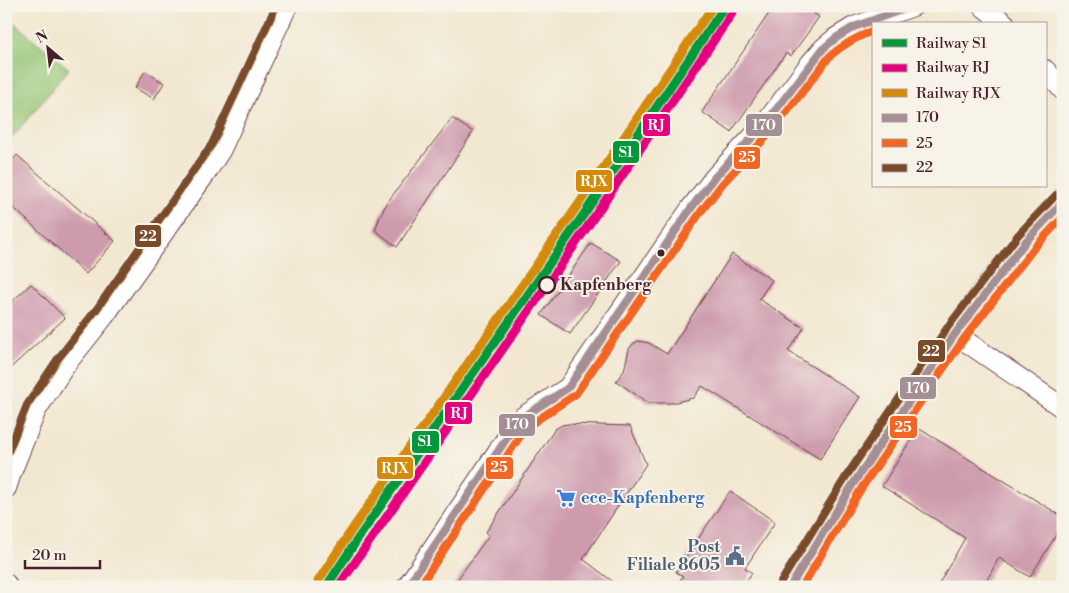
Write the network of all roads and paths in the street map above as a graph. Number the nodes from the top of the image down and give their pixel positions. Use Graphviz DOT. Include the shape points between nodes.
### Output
graph roads {
  1 [pos="287,6"];
  2 [pos="913,6"];
  3 [pos="982,6"];
  4 [pos="1002,22"];
  5 [pos="1046,71"];
  6 [pos="1063,90"];
  7 [pos="1063,202"];
  8 [pos="955,334"];
  9 [pos="1063,408"];
  10 [pos="6,488"];
  11 [pos="406,587"];
  12 [pos="790,587"];
  1 -- 10 [label="street" via="221,149 36,410"];
  2 -- 11 [label="street" via="854,27 823,49 765,124 715,177 692,207 568,388 523,417 512,429"];
  3 -- 4 [label="street"];
  5 -- 6 [label="street"];
  7 -- 8 [label="main road" via="1026,241"];
  8 -- 9 [label="street"];
  8 -- 12 [label="main road" via="853,484"];
}
